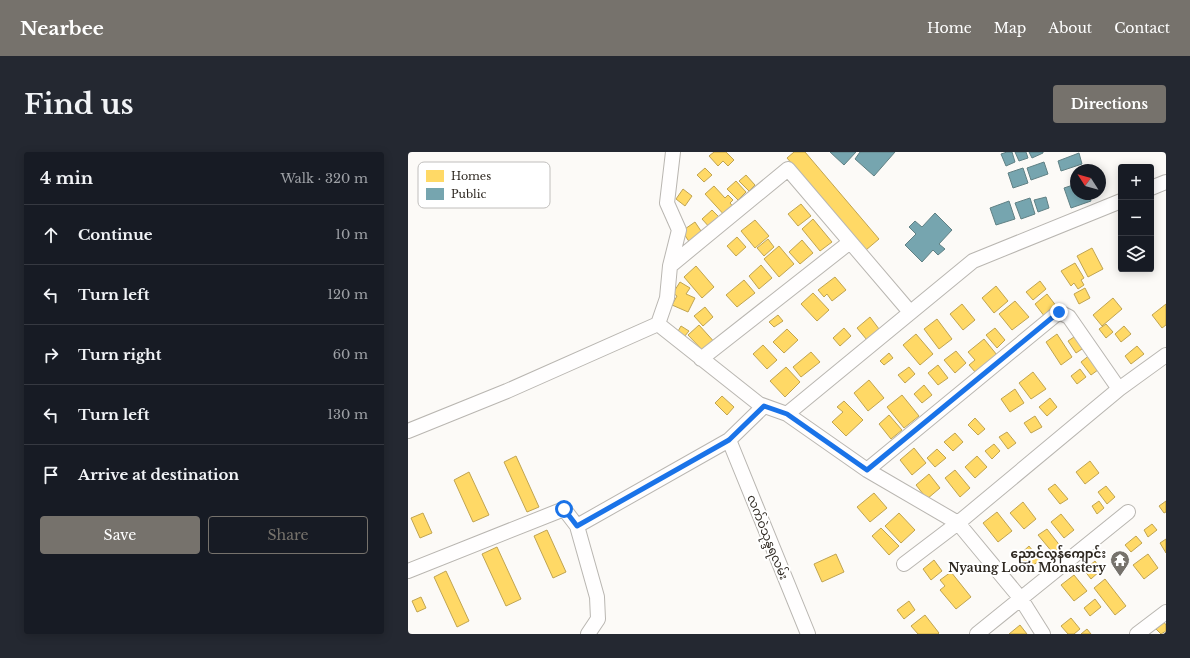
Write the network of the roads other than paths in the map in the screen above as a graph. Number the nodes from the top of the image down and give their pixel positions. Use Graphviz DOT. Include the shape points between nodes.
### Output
graph roads {
  1 [pos="673,152"];
  2 [pos="1166,182"];
  3 [pos="1154,187"];
  4 [pos="1118,202"];
  5 [pos="850,242"];
  6 [pos="670,266"];
  7 [pos="910,312"];
  8 [pos="658,324"];
  9 [pos="1166,355"];
  10 [pos="701,359"];
  11 [pos="1119,389"];
  12 [pos="764,406"];
  13 [pos="787,414"];
  14 [pos="408,431"];
  15 [pos="729,440"];
  16 [pos="867,470"];
  17 [pos="1128,512"];
  18 [pos="958,523"];
  19 [pos="577,526"];
  20 [pos="904,564"];
  21 [pos="408,571"];
  22 [pos="1021,599"];
  23 [pos="1166,612"];
  24 [pos="588,634"];
  25 [pos="808,634"];
  26 [pos="977,634"];
  27 [pos="1043,634"];
  28 [pos="1137,634"];
  1 -- 6 [label="street" via="667,203 679,230"];
  2 -- 3 [label="street"];
  4 -- 7 [label="street" via="973,261"];
  5 -- 6 [label="street" via="788,169"];
  5 -- 7 [label="street"];
  5 -- 10 [label="street"];
  6 -- 8 [label="street" via="667,298"];
  7 -- 13 [label="street"];
  8 -- 10 [label="street"];
  8 -- 14 [label="street" via="507,392"];
  9 -- 11 [label="street"];
  10 -- 12 [label="street"];
  11 -- 16 [label="street" via="1069,317 1059,312"];
  11 -- 18 [label="street"];
  12 -- 13 [label="street"];
  12 -- 15 [label="street"];
  13 -- 16 [label="street"];
  15 -- 19 [label="street"];
  15 -- 25 [label="street, လက်ဝဲသုန္ဒရလမ်း"];
  16 -- 18 [label="street"];
  17 -- 22 [label="street"];
  18 -- 20 [label="street"];
  18 -- 22 [label="street"];
  19 -- 21 [label="street" via="564,509"];
  19 -- 24 [label="street" via="597,597 598,619"];
  22 -- 26 [label="street"];
  22 -- 27 [label="street"];
  23 -- 28 [label="street"];
}
